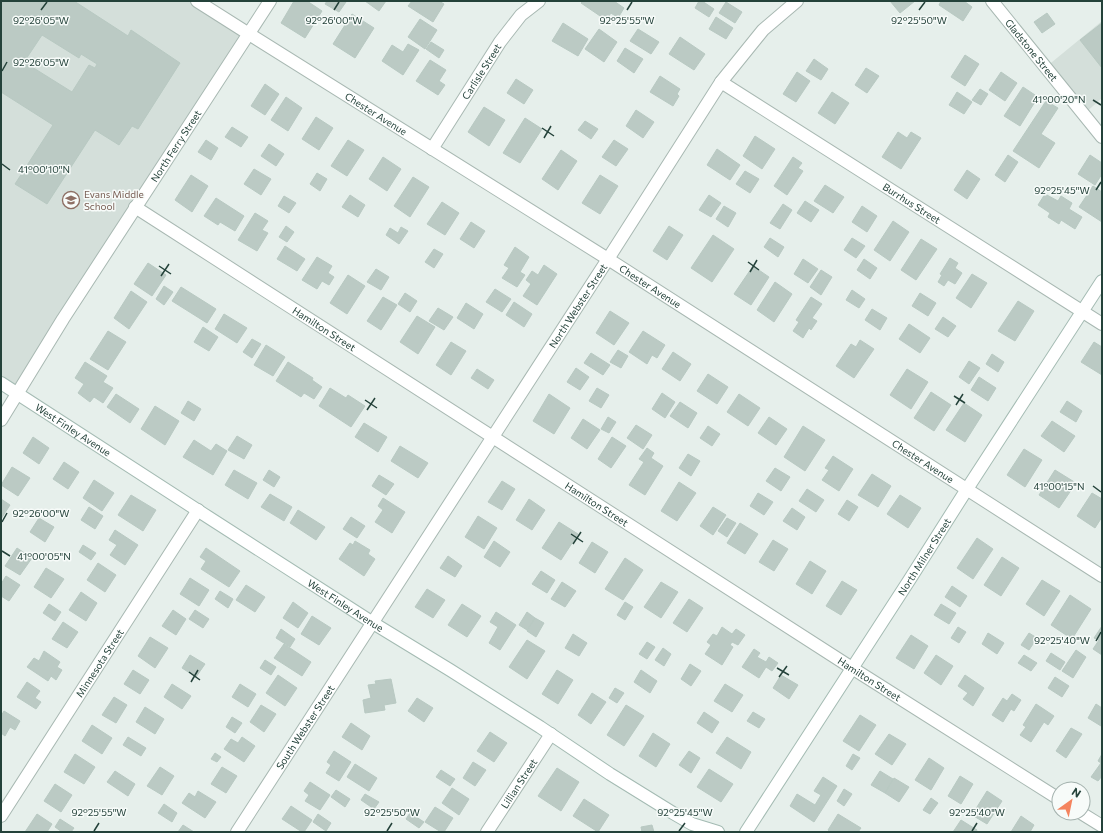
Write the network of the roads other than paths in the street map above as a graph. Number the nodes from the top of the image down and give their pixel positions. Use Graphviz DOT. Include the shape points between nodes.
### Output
graph roads {
  1 [pos="197,1"];
  2 [pos="270,1"];
  3 [pos="538,1"];
  4 [pos="797,1"];
  5 [pos="992,1"];
  6 [pos="249,34"];
  7 [pos="721,82"];
  8 [pos="1102,137"];
  9 [pos="432,149"];
  10 [pos="135,207"];
  11 [pos="608,259"];
  12 [pos="1102,281"];
  13 [pos="1082,312"];
  14 [pos="1102,324"];
  15 [pos="1,383"];
  16 [pos="18,394"];
  17 [pos="1,420"];
  18 [pos="493,437"];
  19 [pos="967,489"];
  20 [pos="198,510"];
  21 [pos="1102,576"];
  22 [pos="372,623"];
  23 [pos="852,668"];
  24 [pos="551,734"];
  25 [pos="1051,794"];
  26 [pos="1,816"];
  27 [pos="1091,819"];
  28 [pos="1102,826"];
  29 [pos="696,828"];
  30 [pos="237,832"];
  31 [pos="487,832"];
  32 [pos="718,832"];
  33 [pos="746,832"];
  1 -- 6 [label="street, Chester Avenue"];
  2 -- 6 [label="street, North Ferry Street"];
  3 -- 9 [label="street, Carlisle Street" via="521,15 500,42"];
  4 -- 7 [label="street, North Webster Street" via="763,30"];
  5 -- 8 [label="street, Gladstone Street"];
  6 -- 9 [label="street, Chester Avenue"];
  6 -- 10 [label="street, North Ferry Street"];
  7 -- 11 [label="street, North Webster Street"];
  7 -- 13 [label="street, Burrhus Street"];
  9 -- 11 [label="street, Chester Avenue"];
  10 -- 16 [label="street, North Ferry Street"];
  10 -- 18 [label="street, Hamilton Street"];
  11 -- 18 [label="street, North Webster Street"];
  11 -- 19 [label="street, Chester Avenue"];
  12 -- 13 [label="street, North Milner Street"];
  13 -- 14 [label="street, Burrhus Street"];
  13 -- 19 [label="street, North Milner Street"];
  15 -- 16 [label="street, West Finley Avenue"];
  16 -- 17 [label="street, North Ferry Street"];
  16 -- 20 [label="street, West Finley Avenue"];
  18 -- 22 [label="street, North Webster Street"];
  18 -- 23 [label="street, Hamilton Street"];
  19 -- 21 [label="street, Chester Avenue"];
  19 -- 23 [label="street, North Milner Street"];
  20 -- 22 [label="street, West Finley Avenue"];
  20 -- 26 [label="street, Minnesota Street"];
  22 -- 24 [label="street, West Finley Avenue"];
  22 -- 30 [label="street, South Webster Street"];
  23 -- 25 [label="street, Hamilton Street"];
  23 -- 33 [label="street, North Milner Street"];
  24 -- 29 [label="street, West Finley Avenue"];
  24 -- 31 [label="street, Lillian Street"];
  27 -- 28 [label="street"];
  29 -- 32 [label="street, West Finley Avenue"];
}
